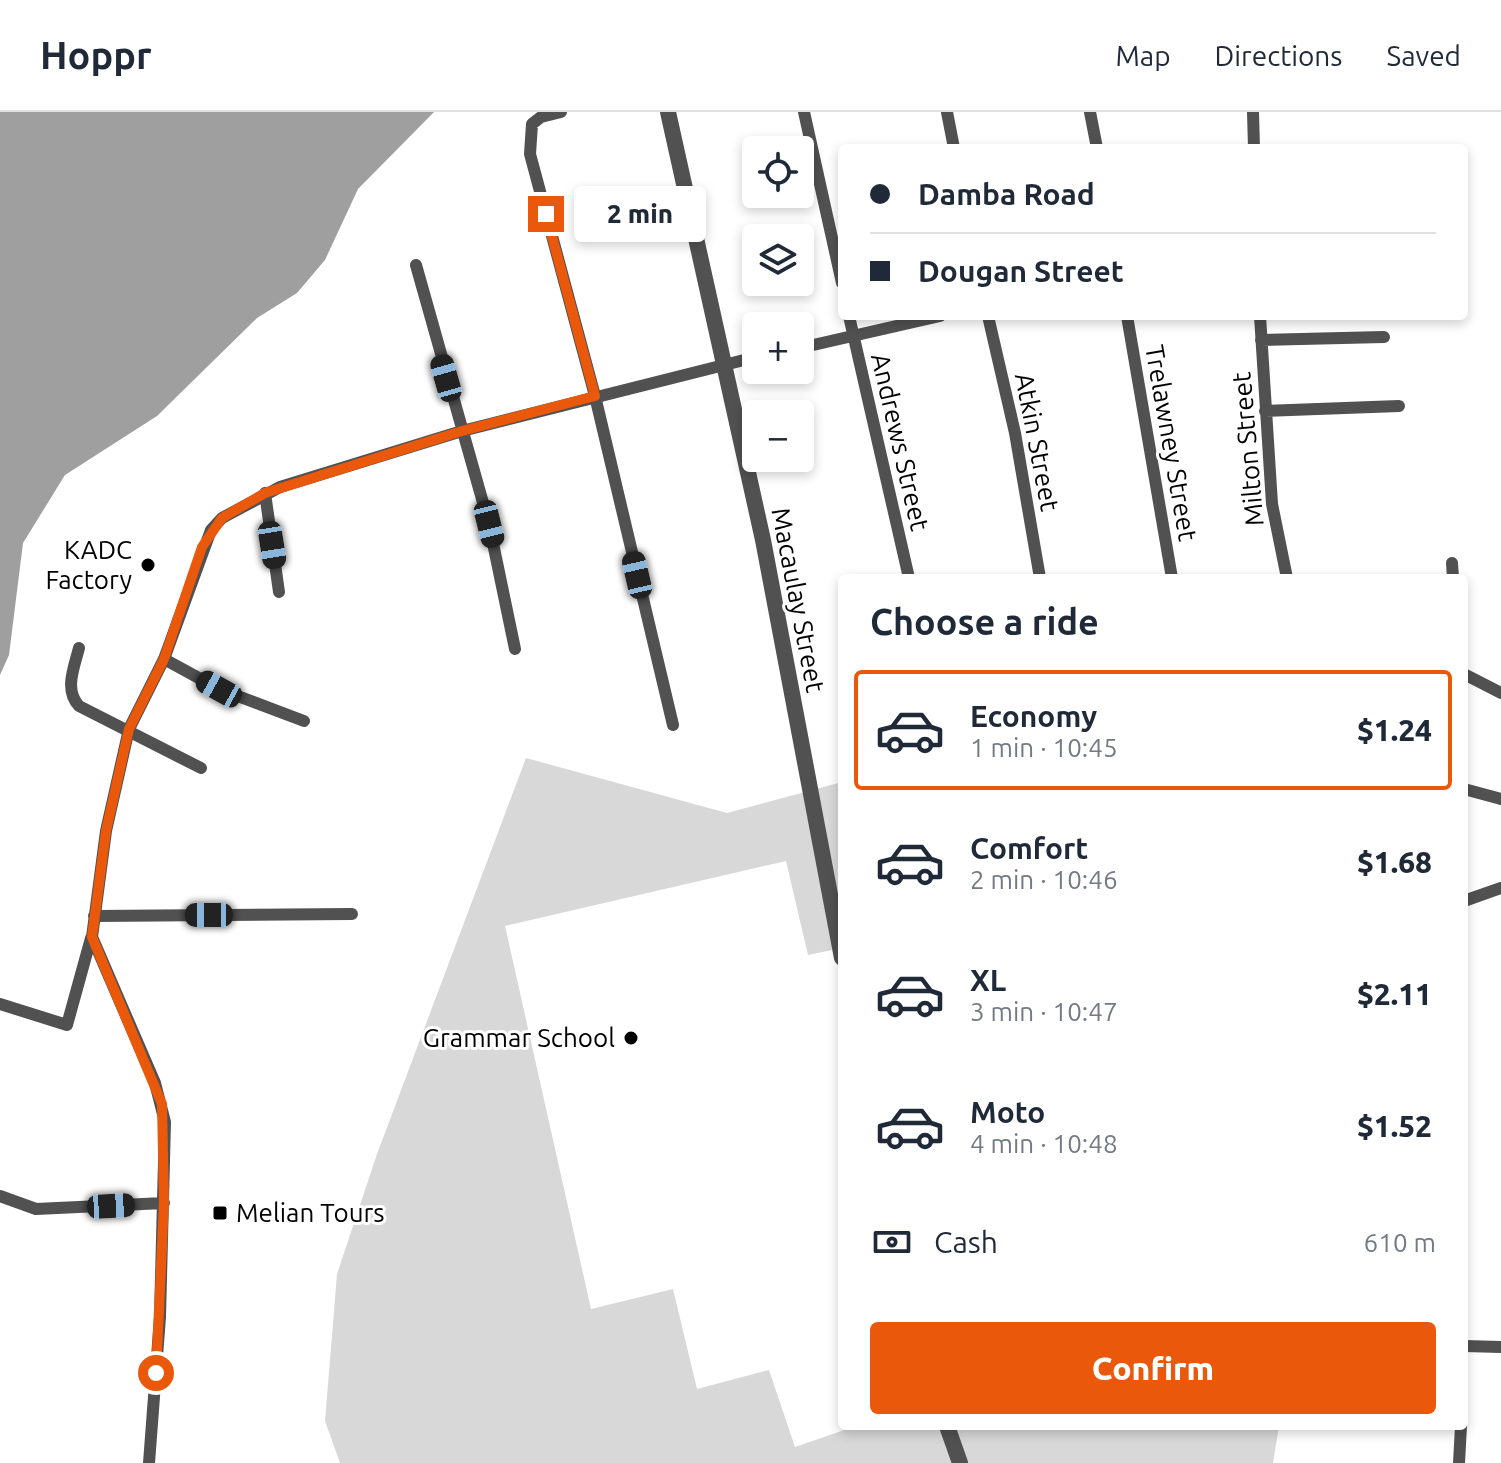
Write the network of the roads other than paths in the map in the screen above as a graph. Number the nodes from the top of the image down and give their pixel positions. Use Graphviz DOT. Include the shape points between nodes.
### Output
graph roads {
  1 [pos="561,112"];
  2 [pos="668,112"];
  3 [pos="804,112"];
  4 [pos="947,112"];
  5 [pos="1090,112"];
  6 [pos="1253,112"];
  7 [pos="953,144"];
  8 [pos="1096,144"];
  9 [pos="1254,144"];
  10 [pos="416,265"];
  11 [pos="838,265"];
  12 [pos="850,320"];
  13 [pos="924,320"];
  14 [pos="989,320"];
  15 [pos="1128,320"];
  16 [pos="1260,320"];
  17 [pos="854,337"];
  18 [pos="1384,337"];
  19 [pos="1261,340"];
  20 [pos="814,345"];
  21 [pos="742,360"];
  22 [pos="721,364"];
  23 [pos="595,396"];
  24 [pos="1399,406"];
  25 [pos="1265,411"];
  26 [pos="462,431"];
  27 [pos="265,493"];
  28 [pos="1452,563"];
  29 [pos="908,574"];
  30 [pos="1039,574"];
  31 [pos="1171,574"];
  32 [pos="1286,574"];
  33 [pos="1453,574"];
  34 [pos="279,592"];
  35 [pos="79,648"];
  36 [pos="515,649"];
  37 [pos="164,659"];
  38 [pos="1468,676"];
  39 [pos="1501,693"];
  40 [pos="304,721"];
  41 [pos="673,725"];
  42 [pos="129,729"];
  43 [pos="201,768"];
  44 [pos="1468,790"];
  45 [pos="1501,799"];
  46 [pos="1501,888"];
  47 [pos="1468,900"];
  48 [pos="352,914"];
  49 [pos="94,916"];
  50 [pos="92,937"];
  51 [pos="838,937"];
  52 [pos="0,1004"];
  53 [pos="0,1196"];
  54 [pos="164,1203"];
  55 [pos="1468,1346"];
  56 [pos="1501,1347"];
  57 [pos="948,1430"];
  58 [pos="1461,1430"];
  59 [pos="149,1463"];
  60 [pos="960,1463"];
  61 [pos="1459,1463"];
  1 -- 23 [label="street" via="532,124 530,154"];
  2 -- 22 [label="street, Macaulay Street"];
  3 -- 11 [label="street"];
  4 -- 7 [label="street"];
  5 -- 8 [label="street"];
  6 -- 9 [label="street"];
  10 -- 26 [label="street"];
  12 -- 17 [label="street, Andrews Street"];
  13 -- 17 [label="street"];
  14 -- 30 [label="street, Atkin Street"];
  15 -- 31 [label="street, Trelawney Street"];
  16 -- 19 [label="street, Milton Street"];
  17 -- 20 [label="street"];
  17 -- 29 [label="street, Andrews Street"];
  18 -- 19 [label="street"];
  19 -- 25 [label="street, Milton Street"];
  21 -- 22 [label="street"];
  22 -- 23 [label="street"];
  22 -- 51 [label="street, Macaulay Street" via="763,540"];
  23 -- 26 [label="street"];
  23 -- 41 [label="street"];
  24 -- 25 [label="street"];
  25 -- 32 [label="street, Milton Street" via="1272,504"];
  26 -- 27 [label="street"];
  26 -- 36 [label="street" via="504,584"];
  27 -- 34 [label="street"];
  27 -- 37 [label="street" via="211,530"];
  28 -- 33 [label="street"];
  35 -- 42 [label="street" via="72,698"];
  37 -- 40 [label="street" via="219,689"];
  37 -- 42 [label="street"];
  38 -- 39 [label="street"];
  42 -- 43 [label="street"];
  42 -- 49 [label="street"];
  44 -- 45 [label="street"];
  46 -- 47 [label="street"];
  48 -- 49 [label="street"];
  49 -- 50 [label="street"];
  50 -- 52 [label="street" via="67,1025"];
  50 -- 54 [label="street" via="162,1104"];
  53 -- 54 [label="street" via="36,1209"];
  54 -- 59 [label="street"];
  55 -- 56 [label="street"];
  57 -- 60 [label="street"];
  58 -- 61 [label="street"];
}
